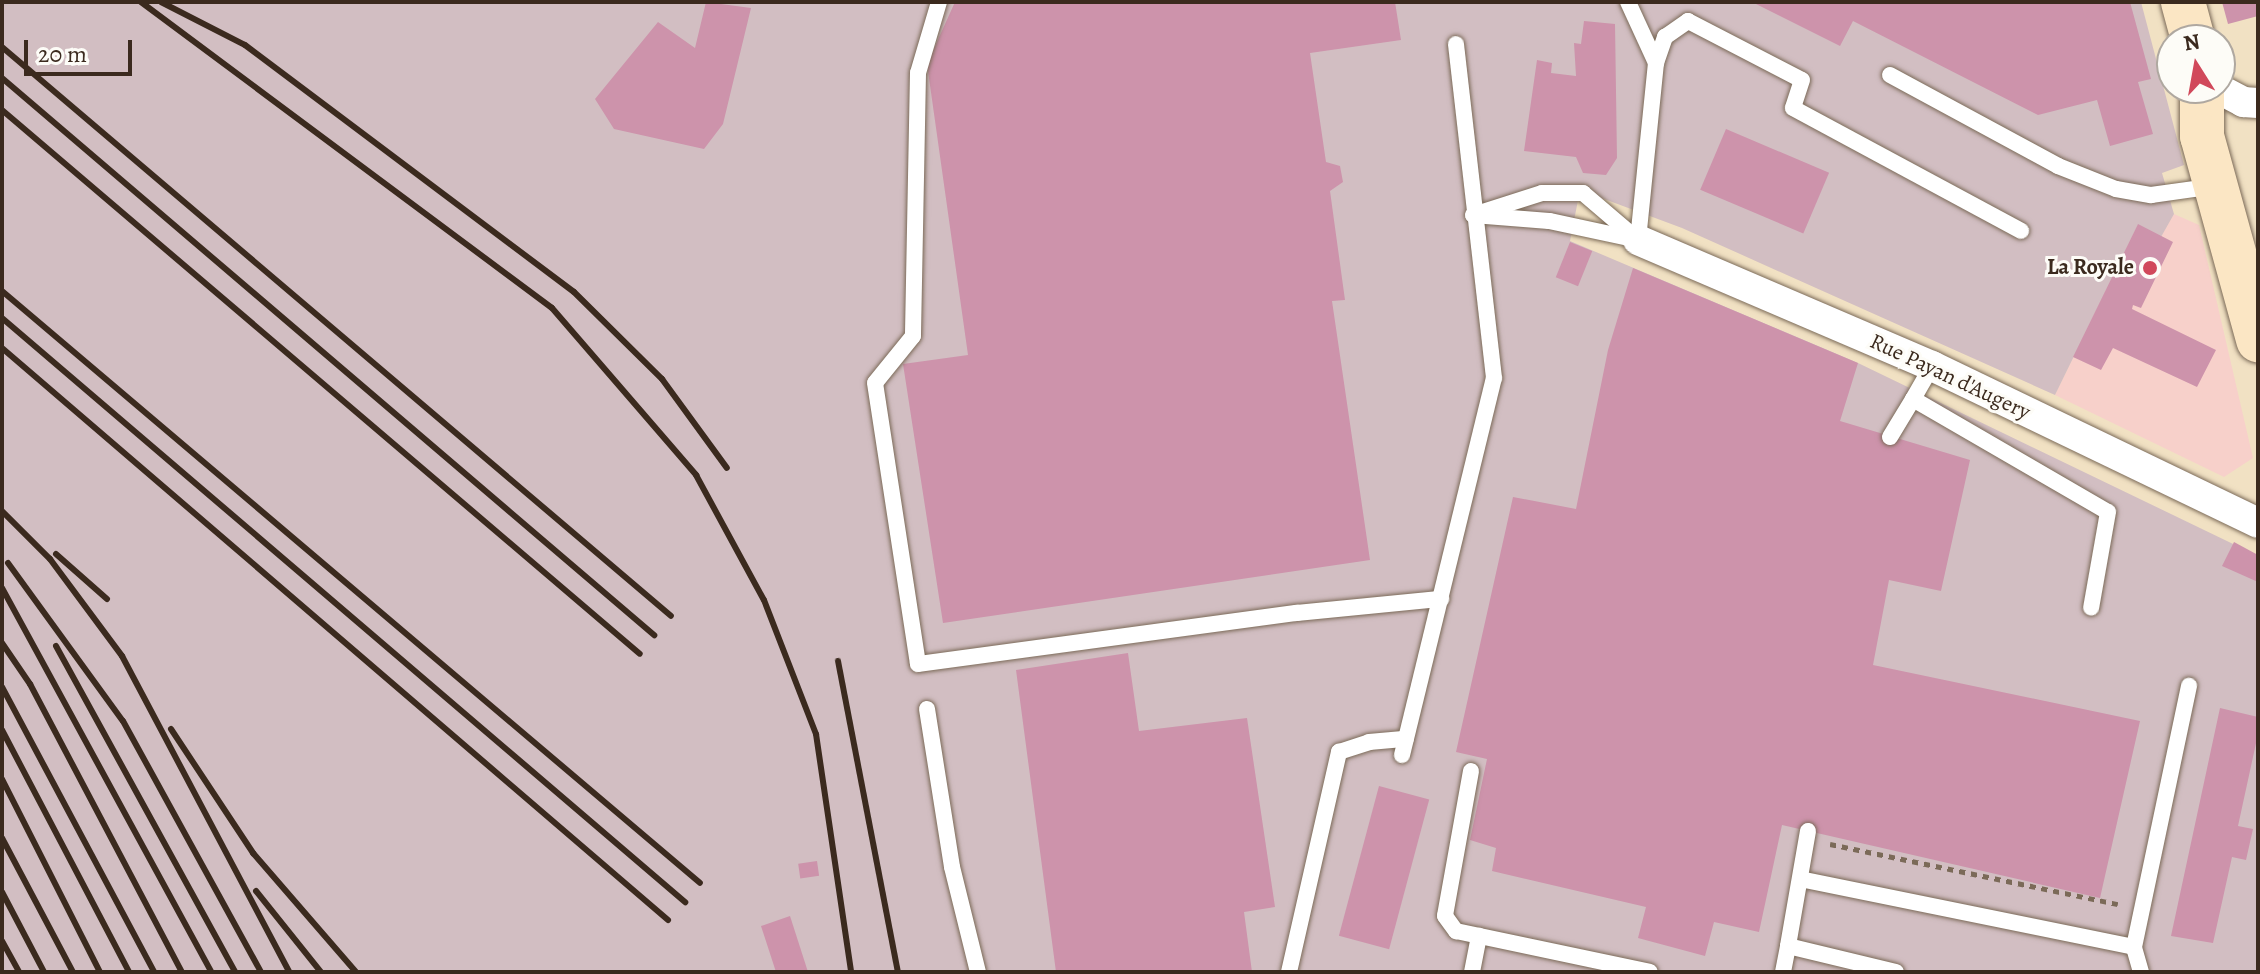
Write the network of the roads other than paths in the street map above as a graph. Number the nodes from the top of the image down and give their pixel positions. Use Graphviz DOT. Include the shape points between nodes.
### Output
graph roads {
  1 [pos="939,2"];
  2 [pos="1628,2"];
  3 [pos="2183,2"];
  4 [pos="2189,24"];
  5 [pos="1456,44"];
  6 [pos="1656,63"];
  7 [pos="1890,75"];
  8 [pos="2236,98"];
  9 [pos="2258,103"];
  10 [pos="2202,104"];
  11 [pos="2217,186"];
  12 [pos="1473,215"];
  13 [pos="2021,231"];
  14 [pos="1638,240"];
  15 [pos="2250,278"];
  16 [pos="2257,335"];
  17 [pos="1932,366"];
  18 [pos="1913,399"];
  19 [pos="1890,437"];
  20 [pos="2258,523"];
  21 [pos="1441,599"];
  22 [pos="2091,608"];
  23 [pos="2189,686"];
  24 [pos="927,709"];
  25 [pos="1471,771"];
  26 [pos="1808,835"];
  27 [pos="1800,879"];
  28 [pos="1479,936"];
  29 [pos="1788,946"];
  30 [pos="2128,946"];
  31 [pos="978,972"];
  32 [pos="1289,972"];
  33 [pos="1472,972"];
  34 [pos="1650,972"];
  35 [pos="1783,972"];
  36 [pos="1896,972"];
  37 [pos="2141,972"];
  1 -- 21 [label="lane" via="918,73 913,336 875,383 918,664"];
  2 -- 6 [label="lane"];
  3 -- 4 [label="street"];
  5 -- 12 [label="lane"];
  6 -- 13 [label="lane" via="1665,37 1688,21 1802,80 1793,108"];
  6 -- 14 [label="lane"];
  7 -- 11 [label="lane" via="2058,166 2116,189 2151,195"];
  8 -- 9 [label="street"];
  10 -- 11 [label="street" via="2202,136"];
  11 -- 15 [label="street"];
  12 -- 14 [label="lane" via="1549,221"];
  12 -- 14 [label="lane" via="1542,193 1583,193"];
  12 -- 21 [label="lane" via="1494,378"];
  14 -- 17 [label="street, Rue Payan d'Augery"];
  15 -- 16 [label="street"];
  17 -- 18 [label="lane"];
  17 -- 20 [label="street, Rue Payan d'Augery"];
  18 -- 19 [label="lane"];
  18 -- 22 [label="lane" via="2108,512"];
  21 -- 32 [label="lane" via="1404,747 1369,742 1339,752"];
  23 -- 30 [label="lane"];
  24 -- 31 [label="lane" via="952,867"];
  25 -- 28 [label="lane" via="1445,916 1456,931"];
  26 -- 27 [label="lane"];
  27 -- 29 [label="lane"];
  27 -- 30 [label="lane"];
  28 -- 33 [label="lane"];
  28 -- 34 [label="lane"];
  29 -- 35 [label="lane"];
  29 -- 36 [label="lane"];
  30 -- 37 [label="lane"];
}
